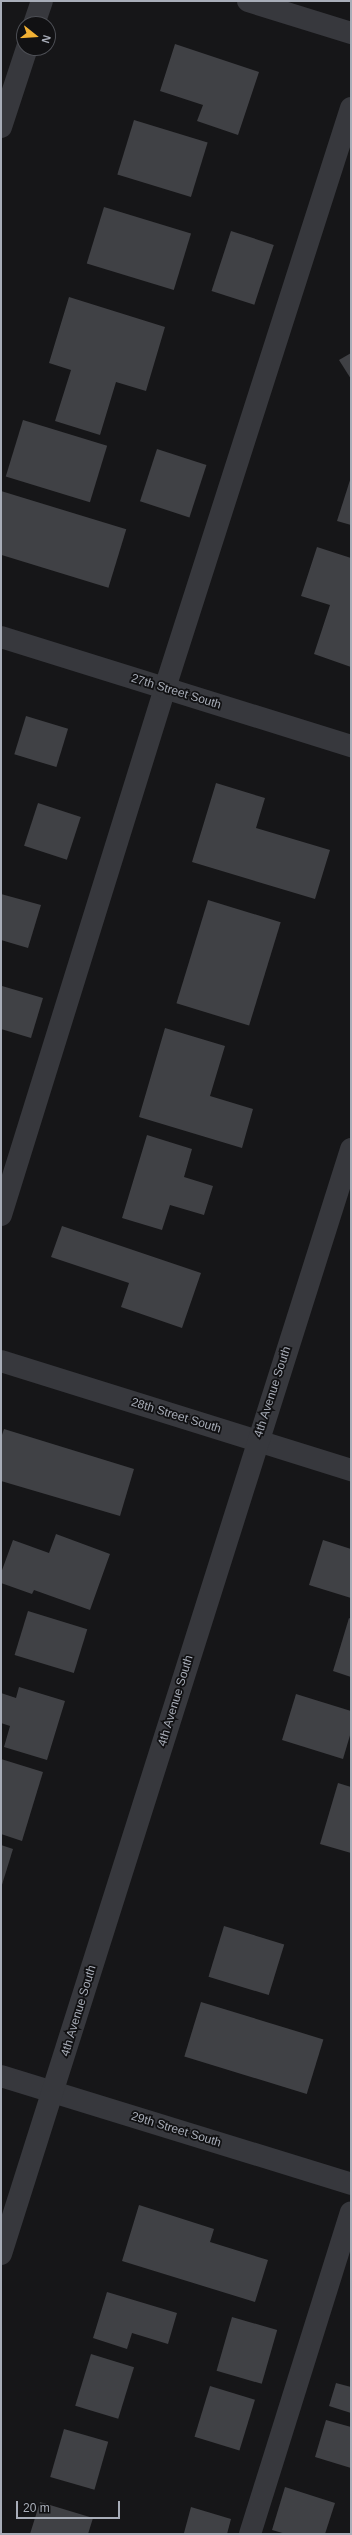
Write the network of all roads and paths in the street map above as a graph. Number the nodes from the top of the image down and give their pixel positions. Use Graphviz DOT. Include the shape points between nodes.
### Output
graph roads {
  1 [pos="42,1"];
  2 [pos="248,1"];
  3 [pos="37,16"];
  4 [pos="351,33"];
  5 [pos="24,56"];
  6 [pos="351,108"];
  7 [pos="1,127"];
  8 [pos="1,637"];
  9 [pos="165,688"];
  10 [pos="351,746"];
  11 [pos="351,1149"];
  12 [pos="1,1215"];
  13 [pos="1,1361"];
  14 [pos="258,1441"];
  15 [pos="351,1470"];
  16 [pos="1,2076"];
  17 [pos="54,2092"];
  18 [pos="351,2184"];
  19 [pos="351,2212"];
  20 [pos="1,2254"];
  21 [pos="250,2534"];
  1 -- 3 [label="street"];
  2 -- 4 [label="street"];
  5 -- 7 [label="street"];
  6 -- 9 [label="street"];
  8 -- 9 [label="street, 27th Street South"];
  9 -- 10 [label="street, 27th Street South"];
  9 -- 12 [label="street"];
  11 -- 14 [label="street, 4th Avenue South"];
  13 -- 14 [label="street, 28th Street South"];
  14 -- 15 [label="street, 28th Street South"];
  14 -- 17 [label="street, 4th Avenue South"];
  16 -- 17 [label="street, 29th Street South"];
  17 -- 18 [label="street, 29th Street South"];
  17 -- 20 [label="street, 4th Avenue South"];
  19 -- 21 [label="street"];
}
